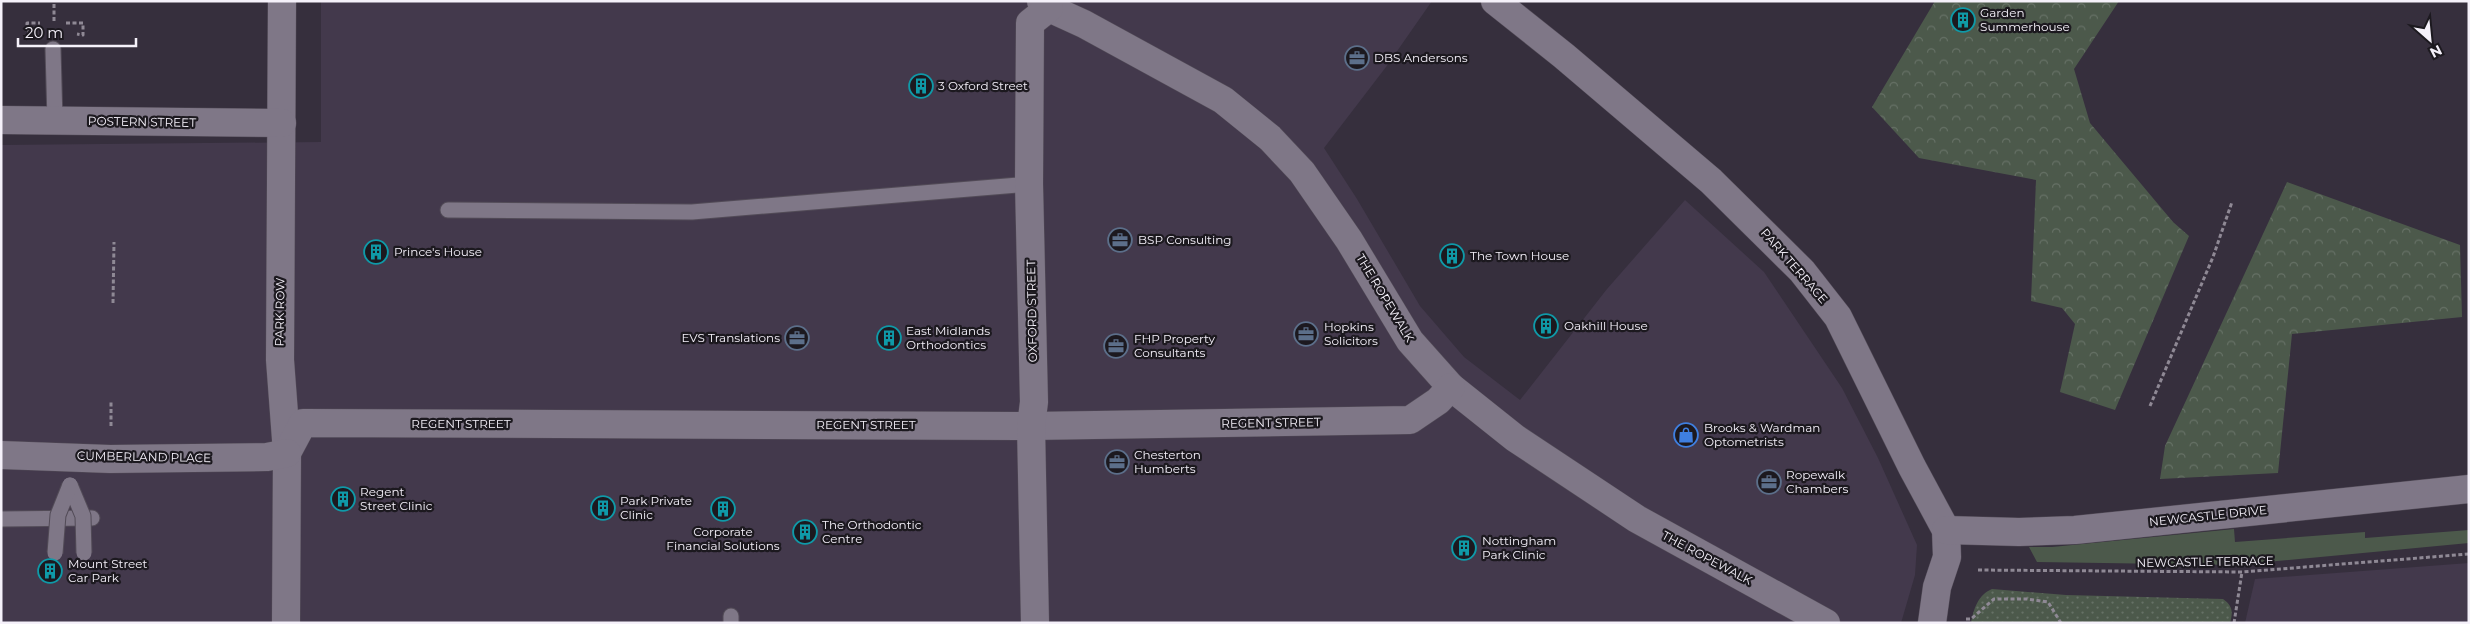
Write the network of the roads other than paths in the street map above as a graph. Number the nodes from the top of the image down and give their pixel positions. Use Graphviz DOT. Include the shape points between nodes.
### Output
graph roads {
  1 [pos="282,1"];
  2 [pos="1495,1"];
  3 [pos="1045,5"];
  4 [pos="54,49"];
  5 [pos="1,120"];
  6 [pos="55,121"];
  7 [pos="282,123"];
  8 [pos="1029,184"];
  9 [pos="448,210"];
  10 [pos="1451,387"];
  11 [pos="1031,426"];
  12 [pos="287,454"];
  13 [pos="1,456"];
  14 [pos="72,456"];
  15 [pos="70,486"];
  16 [pos="2469,489"];
  17 [pos="92,518"];
  18 [pos="1,519"];
  19 [pos="1946,530"];
  20 [pos="55,553"];
  21 [pos="84,553"];
  22 [pos="1933,619"];
  23 [pos="286,623"];
  24 [pos="1035,623"];
  25 [pos="1826,623"];
  1 -- 7 [label="street, PARK ROW"];
  2 -- 19 [label="street, PARK TERRACE" via="1711,181 1802,271 1838,317"];
  3 -- 8 [label="street, OXFORD STREET" via="1030,23"];
  3 -- 10 [label="street, THE ROPEWALK" via="1223,100 1270,138 1302,172 1349,240 1410,341"];
  4 -- 6 [label="lane"];
  5 -- 6 [label="street, POSTERN STREET"];
  6 -- 7 [label="street, POSTERN STREET"];
  7 -- 12 [label="street, PARK ROW" via="280,360"];
  8 -- 9 [label="lane" via="692,212"];
  8 -- 11 [label="street, OXFORD STREET" via="1034,402"];
  10 -- 11 [label="street, REGENT STREET" via="1438,401 1410,420"];
  10 -- 25 [label="street, THE ROPEWALK" via="1515,438 1636,519"];
  11 -- 12 [label="street, REGENT STREET" via="303,423"];
  11 -- 24 [label="street, OXFORD STREET"];
  12 -- 14 [label="street, CUMBERLAND PLACE" via="110,459"];
  12 -- 23 [label="street, PARK ROW"];
  13 -- 14 [label="street, CUMBERLAND PLACE"];
  14 -- 15 [label="lane"];
  15 -- 20 [label="lane, bridge" via="58,514"];
  15 -- 21 [label="lane, bridge" via="83,516"];
  16 -- 19 [label="street, NEWCASTLE DRIVE" via="2075,530"];
  17 -- 18 [label="lane"];
  19 -- 22 [label="street, PARK TERRACE" via="1946,557"];
}
